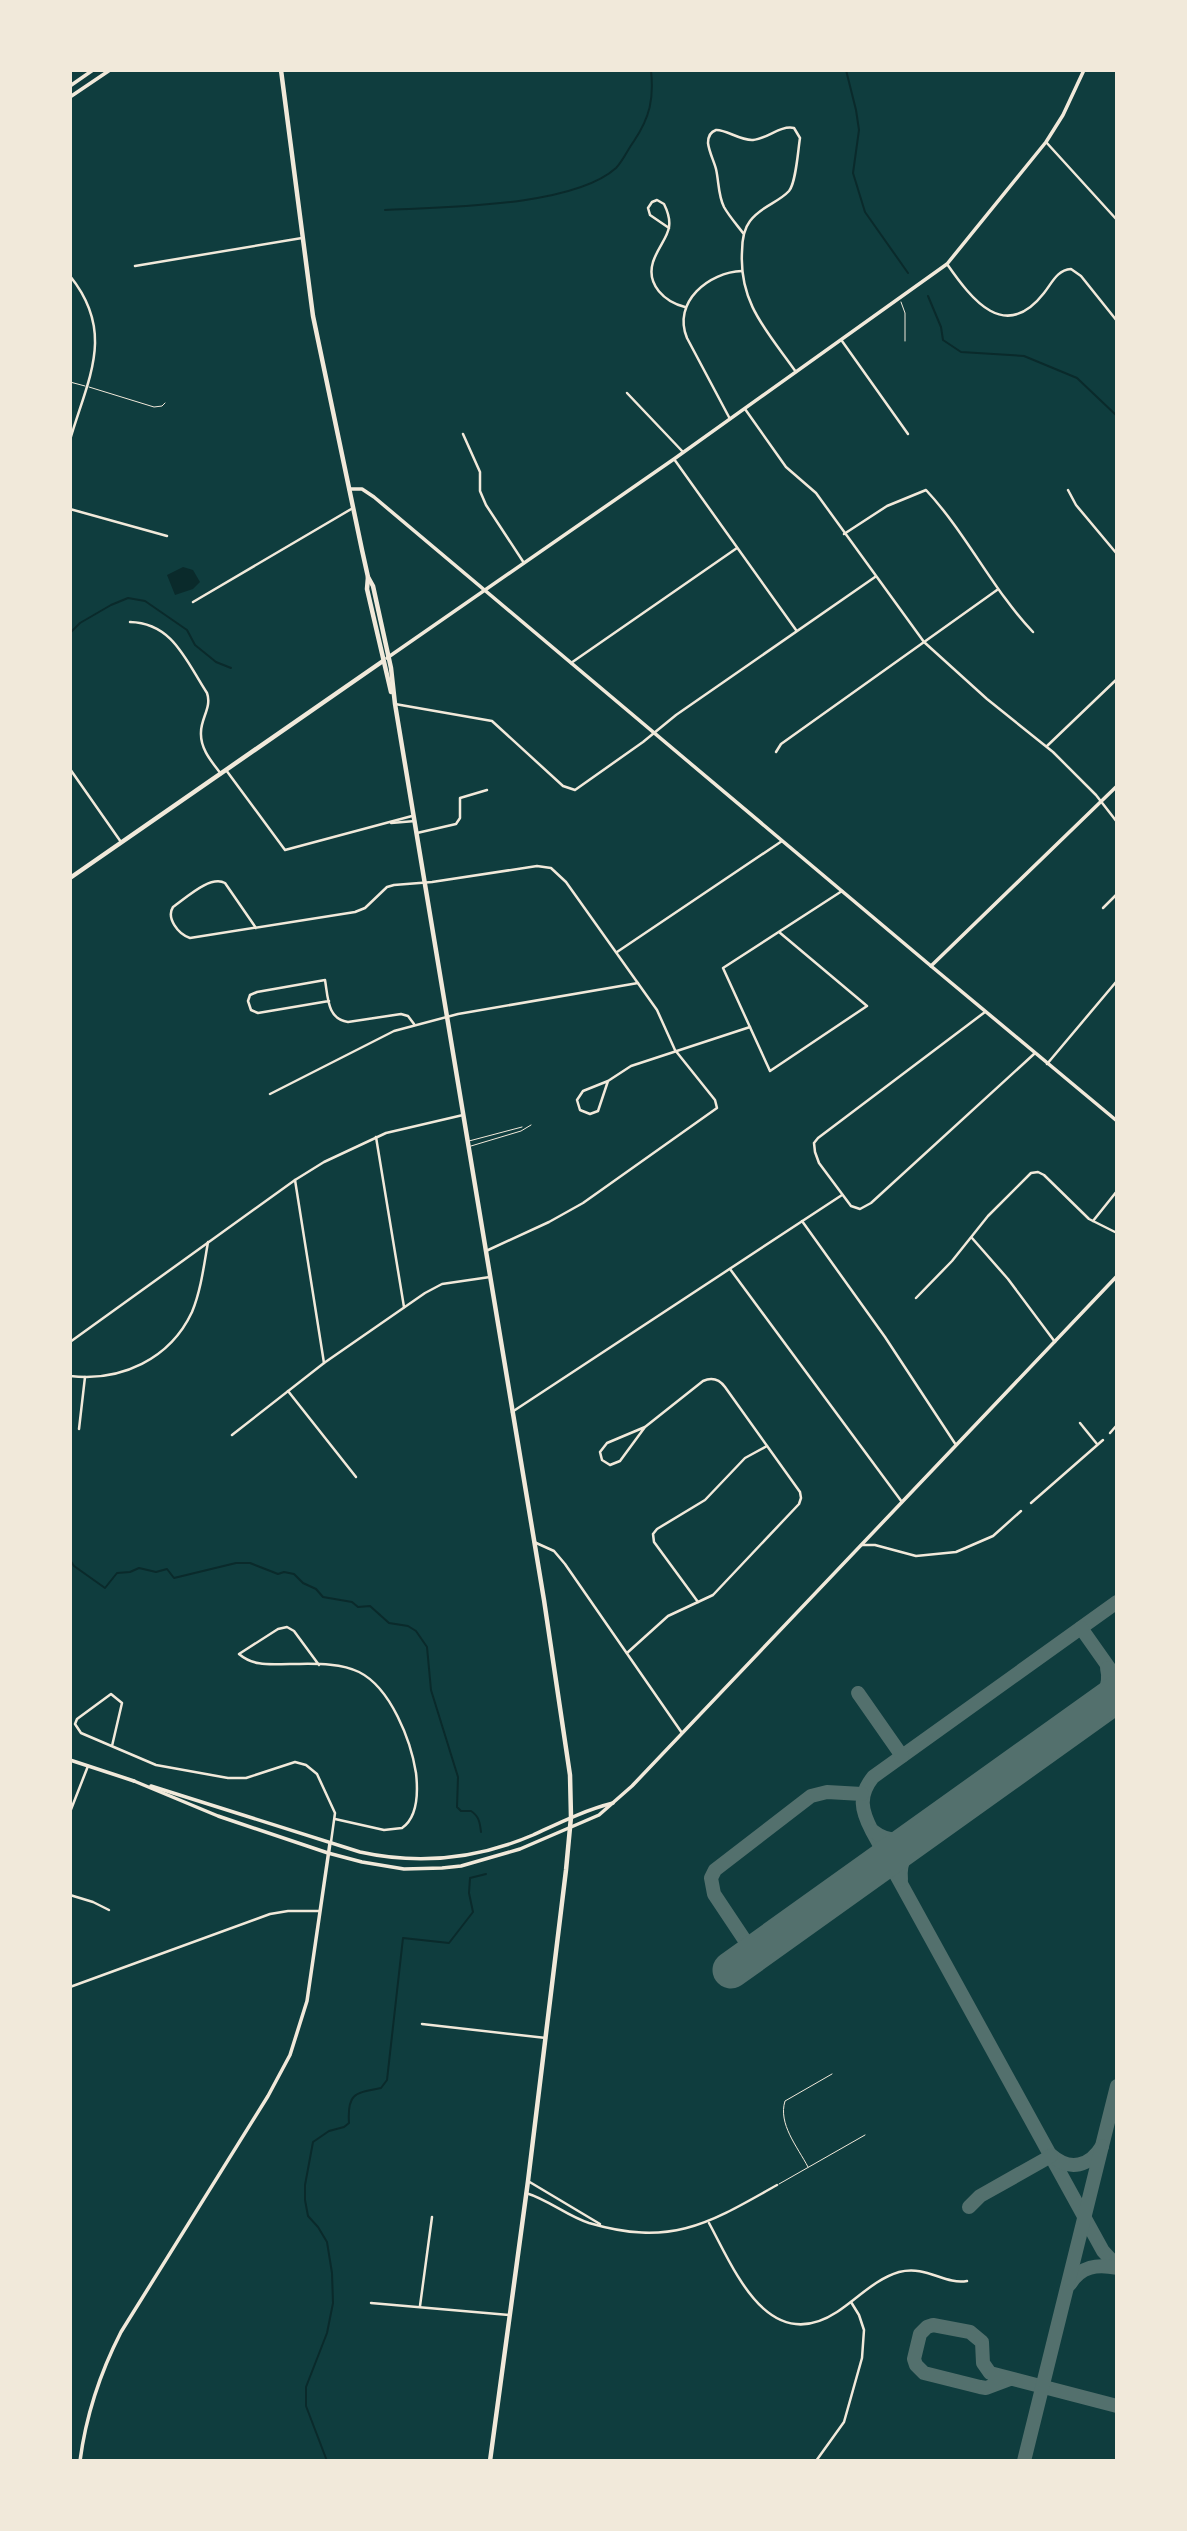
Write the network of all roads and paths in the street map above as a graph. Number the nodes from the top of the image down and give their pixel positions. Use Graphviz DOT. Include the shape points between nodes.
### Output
graph roads {
  1 [pos="93,70"];
  2 [pos="110,70"];
  3 [pos="281,70"];
  4 [pos="1084,70"];
  5 [pos="70,86"];
  6 [pos="70,97"];
  7 [pos="1046,142"];
  8 [pos="1117,220"];
  9 [pos="669,228"];
  10 [pos="743,233"];
  11 [pos="302,238"];
  12 [pos="947,264"];
  13 [pos="135,266"];
  14 [pos="742,271"];
  15 [pos="70,276"];
  16 [pos="900,300"];
  17 [pos="685,307"];
  18 [pos="1117,321"];
  19 [pos="842,341"];
  20 [pos="905,341"];
  21 [pos="796,372"];
  22 [pos="70,382"];
  23 [pos="85,386"];
  24 [pos="627,393"];
  25 [pos="166,403"];
  26 [pos="745,409"];
  27 [pos="730,419"];
  28 [pos="463,434"];
  29 [pos="908,434"];
  30 [pos="70,440"];
  31 [pos="683,452"];
  32 [pos="674,459"];
  33 [pos="349,489"];
  34 [pos="1069,491"];
  35 [pos="353,508"];
  36 [pos="70,509"];
  37 [pos="844,534"];
  38 [pos="167,536"];
  39 [pos="737,548"];
  40 [pos="1117,554"];
  41 [pos="524,563"];
  42 [pos="368,577"];
  43 [pos="875,577"];
  44 [pos="997,590"];
  45 [pos="484,591"];
  46 [pos="193,602"];
  47 [pos="130,622"];
  48 [pos="796,631"];
  49 [pos="1033,632"];
  50 [pos="924,642"];
  51 [pos="388,657"];
  52 [pos="383,661"];
  53 [pos="571,663"];
  54 [pos="1117,679"];
  55 [pos="394,704"];
  56 [pos="653,732"];
  57 [pos="1047,746"];
  58 [pos="776,752"];
  59 [pos="70,769"];
  60 [pos="226,770"];
  61 [pos="221,774"];
  62 [pos="1117,786"];
  63 [pos="487,790"];
  64 [pos="1100,802"];
  65 [pos="414,818"];
  66 [pos="1117,822"];
  67 [pos="417,833"];
  68 [pos="782,841"];
  69 [pos="121,842"];
  70 [pos="70,878"];
  71 [pos="425,882"];
  72 [pos="842,891"];
  73 [pos="1117,894"];
  74 [pos="1102,908"];
  75 [pos="256,929"];
  76 [pos="779,932"];
  77 [pos="616,953"];
  78 [pos="930,967"];
  79 [pos="1116,982"];
  80 [pos="638,983"];
  81 [pos="329,1000"];
  82 [pos="985,1013"];
  83 [pos="447,1016"];
  84 [pos="414,1024"];
  85 [pos="750,1027"];
  86 [pos="675,1050"];
  87 [pos="1034,1054"];
  88 [pos="1047,1064"];
  89 [pos="608,1081"];
  90 [pos="270,1094"];
  91 [pos="463,1115"];
  92 [pos="1117,1121"];
  93 [pos="531,1125"];
  94 [pos="524,1128"];
  95 [pos="376,1138"];
  96 [pos="468,1144"];
  97 [pos="295,1180"];
  98 [pos="1117,1191"];
  99 [pos="842,1195"];
  100 [pos="802,1221"];
  101 [pos="1093,1222"];
  102 [pos="1117,1233"];
  103 [pos="971,1237"];
  104 [pos="208,1242"];
  105 [pos="486,1251"];
  106 [pos="730,1269"];
  107 [pos="490,1276"];
  108 [pos="1117,1276"];
  109 [pos="916,1298"];
  110 [pos="404,1307"];
  111 [pos="70,1342"];
  112 [pos="1055,1342"];
  113 [pos="324,1363"];
  114 [pos="70,1376"];
  115 [pos="85,1377"];
  116 [pos="288,1391"];
  117 [pos="513,1412"];
  118 [pos="1080,1423"];
  119 [pos="1117,1425"];
  120 [pos="645,1427"];
  121 [pos="79,1429"];
  122 [pos="1110,1433"];
  123 [pos="232,1435"];
  124 [pos="1103,1440"];
  125 [pos="1097,1444"];
  126 [pos="956,1445"];
  127 [pos="767,1446"];
  128 [pos="356,1477"];
  129 [pos="902,1502"];
  130 [pos="1031,1503"];
  131 [pos="1021,1511"];
  132 [pos="534,1542"];
  133 [pos="862,1545"];
  134 [pos="698,1602"];
  135 [pos="627,1653"];
  136 [pos="319,1665"];
  137 [pos="682,1733"];
  138 [pos="112,1746"];
  139 [pos="70,1760"];
  140 [pos="89,1766"];
  141 [pos="134,1781"];
  142 [pos="615,1802"];
  143 [pos="70,1812"];
  144 [pos="571,1817"];
  145 [pos="335,1819"];
  146 [pos="570,1827"];
  147 [pos="330,1843"];
  148 [pos="511,1843"];
  149 [pos="328,1853"];
  150 [pos="505,1854"];
  151 [pos="70,1895"];
  152 [pos="109,1910"];
  153 [pos="319,1911"];
  154 [pos="70,1987"];
  155 [pos="422,2024"];
  156 [pos="546,2038"];
  157 [pos="832,2074"];
  158 [pos="864,2135"];
  159 [pos="808,2167"];
  160 [pos="528,2181"];
  161 [pos="777,2185"];
  162 [pos="526,2193"];
  163 [pos="432,2217"];
  164 [pos="709,2222"];
  165 [pos="603,2226"];
  166 [pos="967,2281"];
  167 [pos="851,2302"];
  168 [pos="370,2303"];
  169 [pos="420,2306"];
  170 [pos="509,2315"];
  171 [pos="80,2461"];
  172 [pos="490,2461"];
  173 [pos="816,2461"];
  1 -- 5 [label="main road"];
  2 -- 6 [label="main road"];
  3 -- 11 [label="main road"];
  4 -- 7 [label="main road"];
  7 -- 8 [label="street"];
  7 -- 12 [label="main road"];
  9 -- 9 [label="street" via="665,205 652,202 650,215"];
  9 -- 17 [label="street" via="653,261 653,278 667,300"];
  10 -- 10 [label="street" via="757,213 791,188 800,138 794,128 755,140 718,130 709,136 720,198"];
  10 -- 14 [label="street"];
  11 -- 13 [label="street"];
  11 -- 33 [label="main road"];
  12 -- 16 [label="main road"];
  12 -- 18 [label="street" via="979,303 1006,316 1029,309 1060,272 1071,269"];
  14 -- 17 [label="street" via="716,277"];
  14 -- 21 [label="street" via="749,303"];
  15 -- 23 [label="street" via="90,306 95,326 96,347"];
  16 -- 19 [label="main road"];
  16 -- 20 [label="lane"];
  17 -- 27 [label="street" via="685,332"];
  19 -- 21 [label="main road"];
  19 -- 29 [label="street"];
  21 -- 26 [label="main road"];
  22 -- 23 [label="lane"];
  23 -- 25 [label="lane" via="154,407"];
  23 -- 30 [label="street"];
  24 -- 31 [label="street"];
  26 -- 27 [label="main road"];
  26 -- 37 [label="street" via="786,467 816,493"];
  27 -- 31 [label="main road"];
  28 -- 41 [label="street" via="480,472 486,505"];
  31 -- 32 [label="main road"];
  32 -- 39 [label="street"];
  32 -- 41 [label="main road"];
  33 -- 35 [label="main road"];
  33 -- 45 [label="main road" via="362,489 374,497"];
  34 -- 40 [label="street"];
  35 -- 42 [label="main road"];
  35 -- 46 [label="street"];
  36 -- 38 [label="street"];
  37 -- 43 [label="street"];
  37 -- 44 [label="street" via="887,506 926,490"];
  39 -- 48 [label="street"];
  39 -- 53 [label="street"];
  41 -- 45 [label="main road"];
  42 -- 51 [label="main road"];
  42 -- 52 [label="main road"];
  43 -- 48 [label="street"];
  43 -- 50 [label="street"];
  44 -- 49 [label="street"];
  44 -- 50 [label="street"];
  45 -- 51 [label="main road"];
  45 -- 53 [label="main road"];
  47 -- 61 [label="street" via="166,633 207,693 201,739"];
  48 -- 56 [label="street"];
  50 -- 57 [label="street"];
  50 -- 58 [label="street" via="780,744"];
  51 -- 52 [label="main road"];
  51 -- 55 [label="main road"];
  52 -- 55 [label="main road"];
  52 -- 60 [label="main road"];
  53 -- 56 [label="main road"];
  54 -- 57 [label="street"];
  55 -- 56 [label="street" via="492,721 571,790 580,788"];
  55 -- 65 [label="main road"];
  56 -- 68 [label="main road"];
  57 -- 64 [label="street"];
  59 -- 69 [label="street"];
  60 -- 61 [label="main road"];
  60 -- 65 [label="street" via="285,850"];
  61 -- 69 [label="main road"];
  62 -- 64 [label="main road"];
  63 -- 67 [label="street" via="460,798 456,824"];
  64 -- 66 [label="street"];
  64 -- 78 [label="main road"];
  65 -- 67 [label="main road"];
  67 -- 71 [label="main road"];
  68 -- 72 [label="main road"];
  68 -- 77 [label="street"];
  69 -- 70 [label="main road"];
  71 -- 75 [label="street" via="387,887 355,912"];
  71 -- 77 [label="street" via="533,866 551,868"];
  71 -- 83 [label="main road"];
  72 -- 76 [label="street"];
  72 -- 78 [label="main road"];
  73 -- 74 [label="street"];
  75 -- 75 [label="street" via="225,883 217,880 170,912 188,938"];
  76 -- 85 [label="street" via="723,968"];
  76 -- 85 [label="street" via="867,1006 770,1071"];
  77 -- 80 [label="street"];
  78 -- 82 [label="main road"];
  79 -- 88 [label="street"];
  80 -- 83 [label="street"];
  80 -- 86 [label="street" via="662,1018"];
  81 -- 81 [label="street" via="258,1013 248,1004 257,992 325,980"];
  81 -- 84 [label="street" via="333,1013 344,1021 401,1014"];
  82 -- 87 [label="main road"];
  82 -- 99 [label="street" via="814,1143 816,1157"];
  83 -- 84 [label="street"];
  83 -- 91 [label="main road"];
  84 -- 90 [label="street"];
  85 -- 86 [label="street"];
  86 -- 89 [label="street" via="631,1066"];
  86 -- 105 [label="street" via="716,1102 715,1110 573,1209"];
  87 -- 88 [label="main road"];
  87 -- 99 [label="street" via="872,1203 860,1209"];
  88 -- 92 [label="main road"];
  89 -- 89 [label="street" via="581,1093 580,1110 597,1111"];
  91 -- 95 [label="street"];
  91 -- 96 [label="main road"];
  93 -- 94 [label="lane"];
  94 -- 96 [label="lane"];
  94 -- 96 [label="lane"];
  95 -- 97 [label="street"];
  95 -- 110 [label="street"];
  96 -- 105 [label="main road"];
  97 -- 104 [label="street"];
  97 -- 113 [label="street"];
  98 -- 101 [label="street"];
  99 -- 100 [label="street"];
  100 -- 106 [label="street"];
  100 -- 126 [label="street"];
  101 -- 102 [label="street"];
  101 -- 103 [label="street" via="1044,1175 1033,1172"];
  103 -- 109 [label="street"];
  103 -- 112 [label="street"];
  104 -- 111 [label="street"];
  104 -- 115 [label="street" via="196,1301 172,1342 140,1366"];
  105 -- 107 [label="main road"];
  106 -- 117 [label="street"];
  106 -- 129 [label="street"];
  107 -- 110 [label="street" via="442,1284"];
  107 -- 117 [label="main road"];
  108 -- 112 [label="main road"];
  110 -- 113 [label="street"];
  112 -- 126 [label="main road"];
  113 -- 116 [label="street"];
  114 -- 115 [label="street"];
  115 -- 121 [label="street"];
  116 -- 123 [label="street"];
  116 -- 128 [label="street"];
  117 -- 132 [label="main road"];
  118 -- 125 [label="street"];
  119 -- 122 [label="street"];
  120 -- 120 [label="street" via="604,1444 602,1460 618,1463"];
  120 -- 127 [label="street" via="712,1379 723,1384"];
  124 -- 125 [label="street"];
  125 -- 130 [label="street"];
  126 -- 129 [label="main road"];
  127 -- 134 [label="street" via="801,1500 718,1591"];
  127 -- 134 [label="street" via="745,1458 709,1497 653,1534 654,1542"];
  129 -- 133 [label="main road"];
  131 -- 133 [label="street" via="993,1536 956,1552 926,1556"];
  132 -- 135 [label="street" via="554,1551 565,1564"];
  132 -- 144 [label="main road" via="569,1762"];
  133 -- 137 [label="main road"];
  134 -- 135 [label="street" via="668,1616"];
  135 -- 137 [label="street"];
  136 -- 136 [label="street" via="287,1627 239,1654 260,1664"];
  136 -- 145 [label="street" via="352,1670 372,1682 404,1730 415,1772 415,1805 402,1828"];
  137 -- 142 [label="main road"];
  138 -- 138 [label="street" via="79,1732 75,1724 111,1694 122,1703"];
  138 -- 145 [label="street" via="162,1767 228,1779 295,1762 306,1765 317,1774"];
  139 -- 140 [label="main road"];
  140 -- 141 [label="main road"];
  140 -- 143 [label="street"];
  141 -- 147 [label="main road"];
  141 -- 149 [label="main road" via="218,1816"];
  142 -- 144 [label="main road"];
  142 -- 146 [label="main road" via="599,1815"];
  144 -- 146 [label="main road"];
  144 -- 148 [label="main road"];
  145 -- 147 [label="street"];
  146 -- 150 [label="main road"];
  146 -- 156 [label="main road"];
  147 -- 148 [label="main road" via="377,1856 424,1859 465,1856"];
  147 -- 149 [label="main road"];
  148 -- 150 [label="main road"];
  149 -- 150 [label="main road" via="404,1869 442,1868"];
  149 -- 153 [label="main road"];
  151 -- 152 [label="street"];
  153 -- 154 [label="street" via="257,1918"];
  153 -- 171 [label="main road" via="304,2013 290,2055 121,2332 93,2400"];
  155 -- 156 [label="street"];
  156 -- 160 [label="main road"];
  157 -- 159 [label="lane" via="785,2101 782,2110 783,2121"];
  158 -- 159 [label="lane"];
  159 -- 161 [label="lane"];
  160 -- 162 [label="main road"];
  160 -- 165 [label="street"];
  161 -- 164 [label="street"];
  162 -- 165 [label="street"];
  162 -- 170 [label="main road"];
  163 -- 169 [label="street"];
  164 -- 165 [label="street" via="650,2234"];
  164 -- 167 [label="street" via="748,2293 769,2314 791,2322 815,2322"];
  166 -- 167 [label="street" via="905,2271 881,2280"];
  167 -- 173 [label="street" via="864,2330 862,2358 844,2422"];
  168 -- 169 [label="street"];
  169 -- 170 [label="street"];
  170 -- 172 [label="main road"];
}
